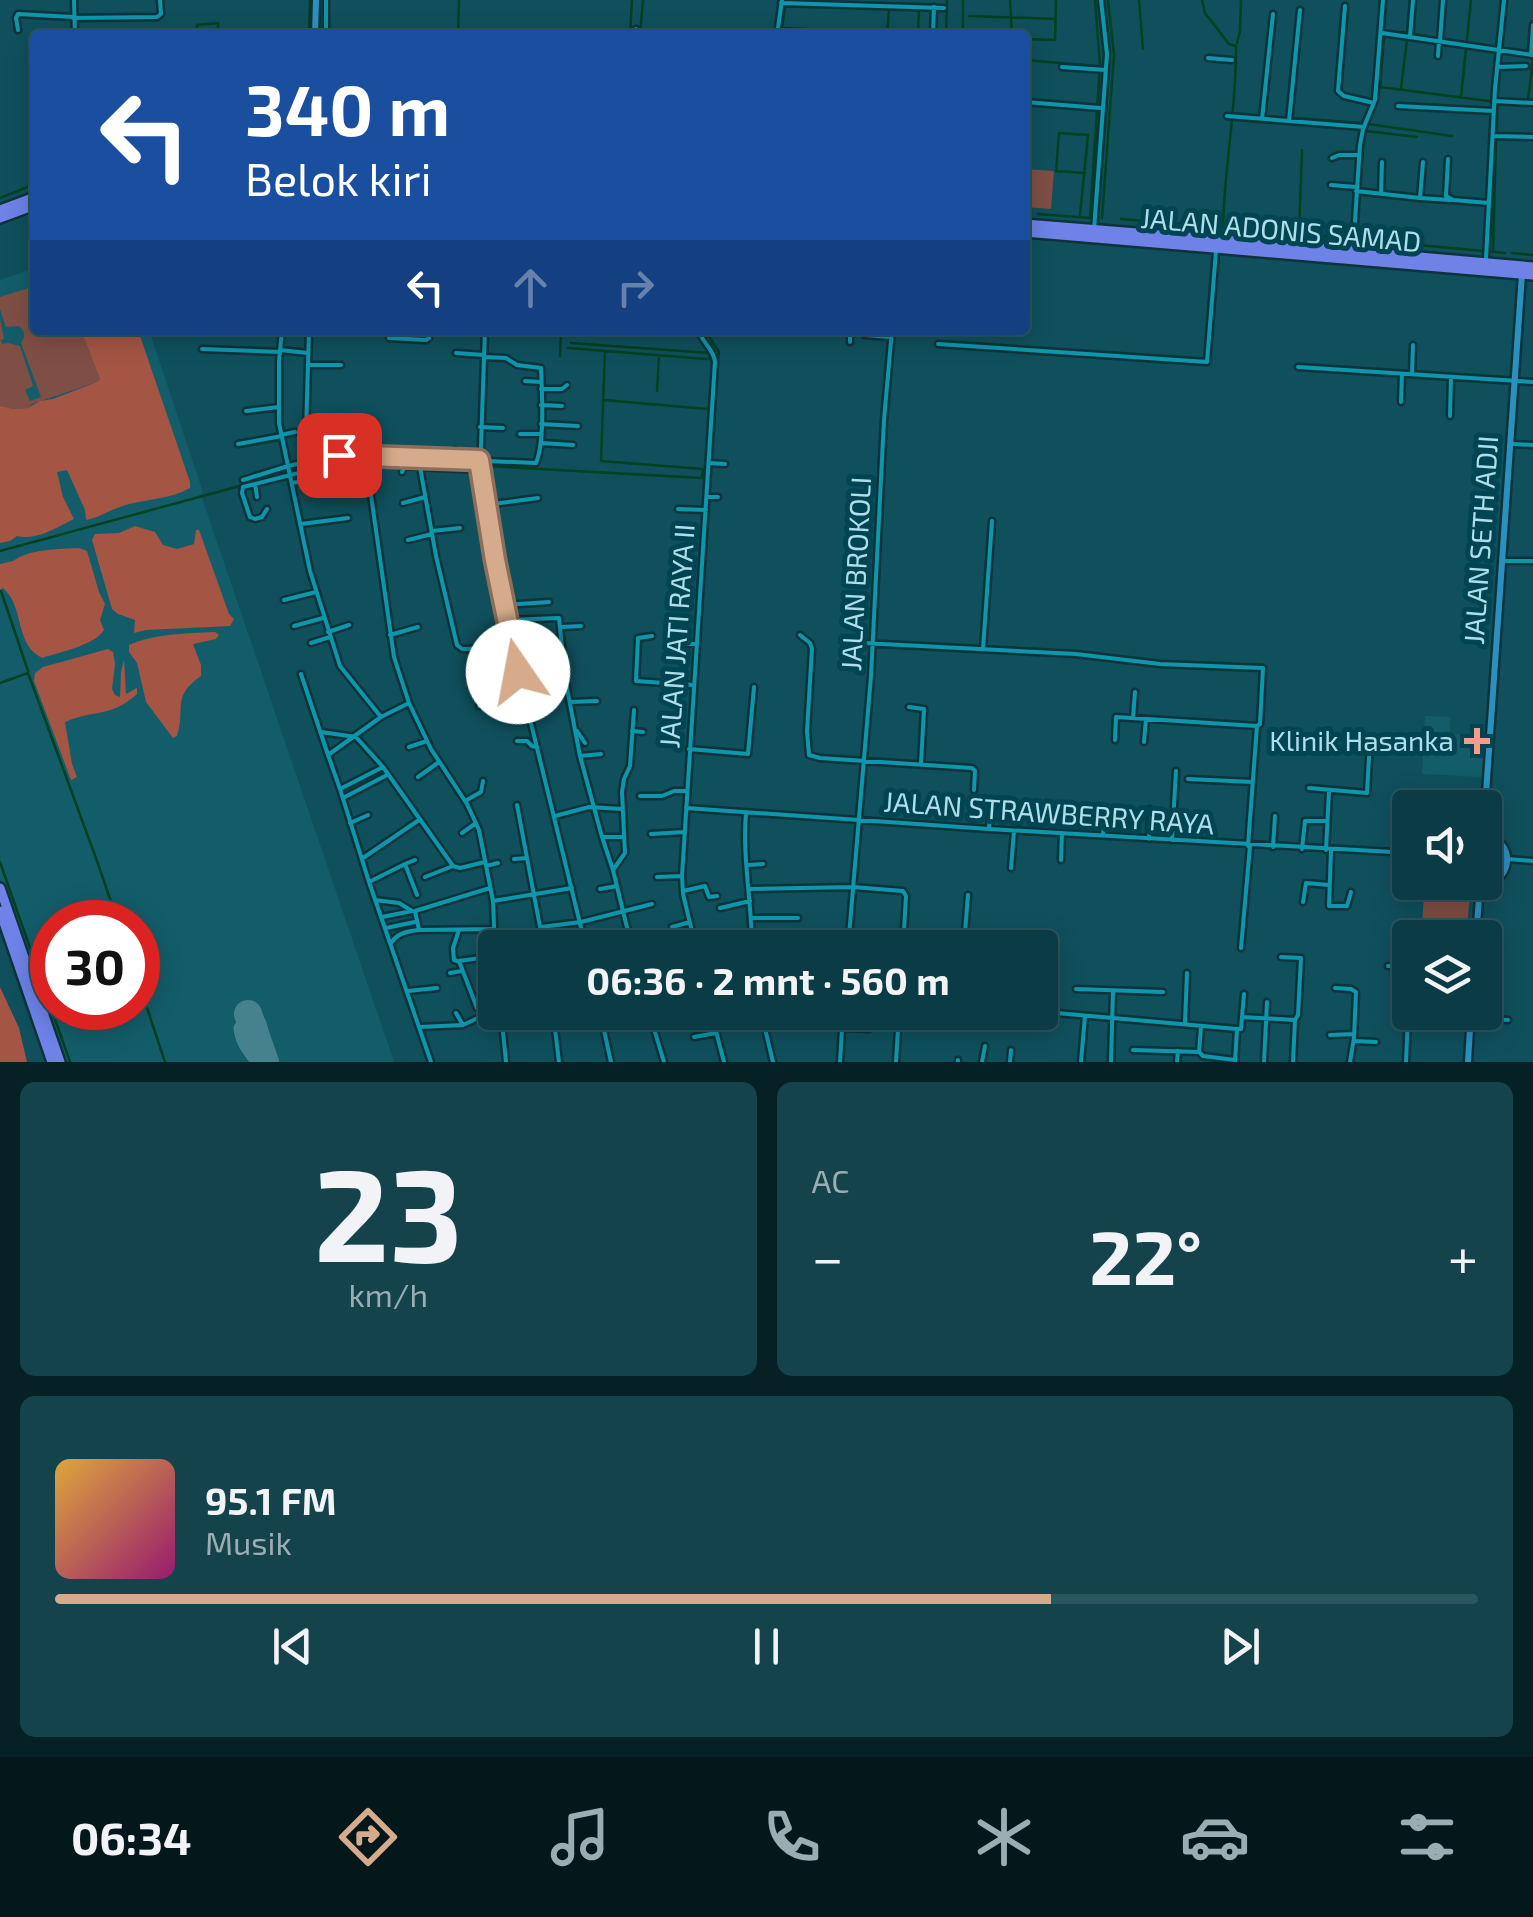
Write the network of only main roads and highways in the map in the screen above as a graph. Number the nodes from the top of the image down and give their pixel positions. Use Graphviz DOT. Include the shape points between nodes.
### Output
graph roads {
  1 [pos="30,199"];
  2 [pos="30,207"];
  3 [pos="0,210"];
  4 [pos="0,218"];
  5 [pos="1030,228"];
  6 [pos="1030,228"];
  7 [pos="1264,247"];
  8 [pos="1458,264"];
  9 [pos="1529,272"];
  10 [pos="0,888"];
  11 [pos="0,911"];
  12 [pos="30,984"];
  13 [pos="30,989"];
  14 [pos="44,1030"];
  15 [pos="46,1030"];
  16 [pos="52,1062"];
  17 [pos="60,1062"];
  1 -- 3 [label="highway"];
  2 -- 4 [label="highway"];
  5 -- 7 [label="highway"];
  6 -- 7 [label="highway, JALAN ADONIS SAMAD"];
  7 -- 8 [label="highway, JALAN ADONIS SAMAD"];
  7 -- 8 [label="highway" via="1353,243"];
  8 -- 9 [label="highway, JALAN ADONIS SAMAD"];
  8 -- 9 [label="highway" via="1486,258"];
  10 -- 12 [label="highway"];
  11 -- 13 [label="highway"];
  14 -- 16 [label="highway"];
  15 -- 17 [label="highway"];
}
